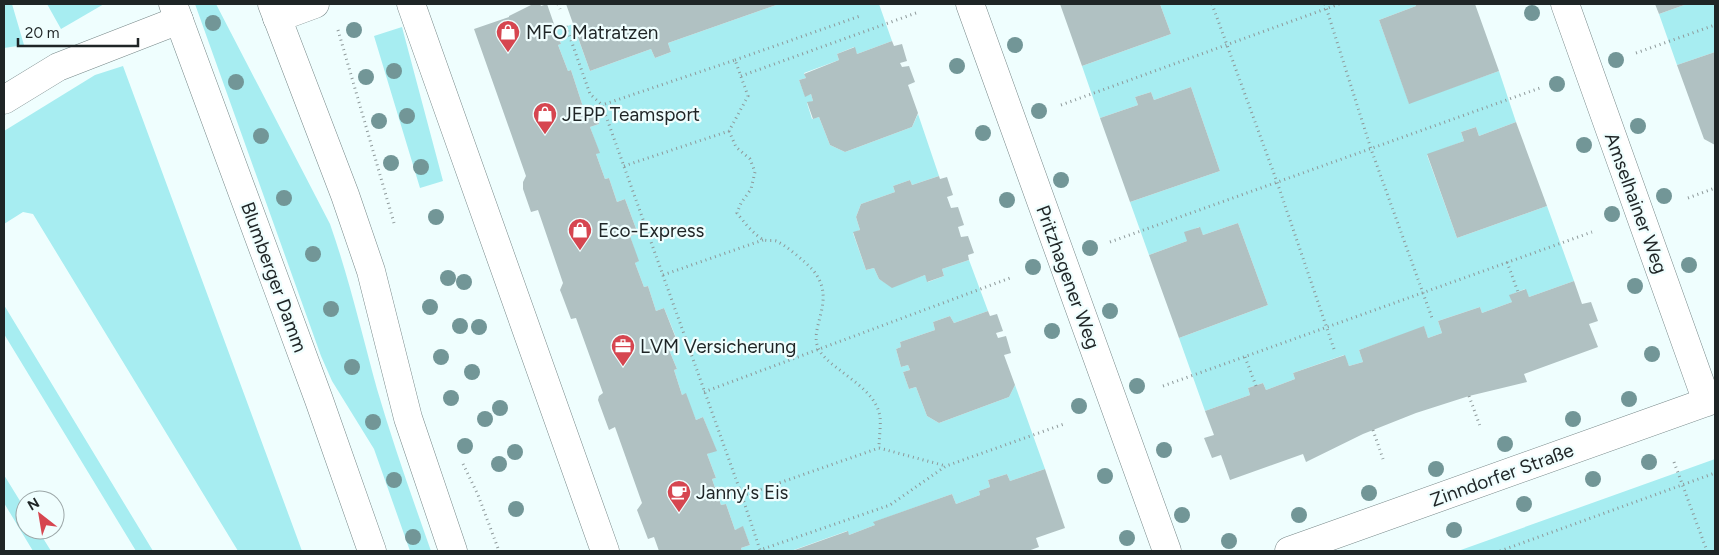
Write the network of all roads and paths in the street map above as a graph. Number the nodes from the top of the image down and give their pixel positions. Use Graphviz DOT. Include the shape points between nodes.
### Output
graph roads {
  1 [pos="315,4"];
  2 [pos="411,4"];
  3 [pos="558,4"];
  4 [pos="970,4"];
  5 [pos="1212,4"];
  6 [pos="1325,4"];
  7 [pos="1339,4"];
  8 [pos="1565,4"];
  9 [pos="560,8"];
  10 [pos="1327,8"];
  11 [pos="275,11"];
  12 [pos="176,12"];
  13 [pos="916,13"];
  14 [pos="860,16"];
  15 [pos="1715,25"];
  16 [pos="566,26"];
  17 [pos="1226,45"];
  18 [pos="1636,53"];
  19 [pos="735,60"];
  20 [pos="741,76"];
  21 [pos="1540,88"];
  22 [pos="4,100"];
  23 [pos="602,105"];
  24 [pos="1061,105"];
  25 [pos="729,131"];
  26 [pos="1371,150"];
  27 [pos="624,166"];
  28 [pos="1277,182"];
  29 [pos="1715,188"];
  30 [pos="1688,198"];
  31 [pos="1592,232"];
  32 [pos="763,240"];
  33 [pos="1110,242"];
  34 [pos="1508,262"];
  35 [pos="663,275"];
  36 [pos="1010,278"];
  37 [pos="1424,292"];
  38 [pos="1518,292"];
  39 [pos="1432,318"];
  40 [pos="1327,327"];
  41 [pos="819,349"];
  42 [pos="1335,352"];
  43 [pos="1245,357"];
  44 [pos="1163,386"];
  45 [pos="1256,386"];
  46 [pos="704,392"];
  47 [pos="1469,396"];
  48 [pos="1711,401"];
  49 [pos="1064,424"];
  50 [pos="1480,426"];
  51 [pos="1373,430"];
  52 [pos="879,448"];
  53 [pos="1383,459"];
  54 [pos="1674,462"];
  55 [pos="946,466"];
  56 [pos="1715,473"];
  57 [pos="1682,485"];
  58 [pos="742,496"];
  59 [pos="372,551"];
  60 [pos="453,551"];
  61 [pos="604,551"];
  62 [pos="1167,551"];
  63 [pos="1289,551"];
  64 [pos="1500,551"];
  65 [pos="1706,551"];
  1 -- 11 [label="street"];
  2 -- 61 [label="street"];
  3 -- 9 [label="path"];
  4 -- 62 [label="street, Pritzhagener Weg"];
  5 -- 17 [label="path"];
  6 -- 10 [label="path"];
  7 -- 10 [label="path"];
  8 -- 48 [label="street, Amselhainer Weg"];
  10 -- 17 [label="path"];
  10 -- 26 [label="path"];
  11 -- 60 [label="street" via="371,271 408,418"];
  12 -- 22 [label="street" via="58,67"];
  12 -- 59 [label="street, Blumberger Damm"];
  13 -- 20 [label="path"];
  14 -- 19 [label="path"];
  15 -- 18 [label="path"];
  16 -- 23 [label="path" via="590,94"];
  17 -- 24 [label="path"];
  17 -- 28 [label="path"];
  19 -- 20 [label="path"];
  19 -- 23 [label="path"];
  20 -- 25 [label="path" via="748,96"];
  21 -- 26 [label="path"];
  23 -- 27 [label="path"];
  25 -- 27 [label="path"];
  25 -- 32 [label="path" via="736,146 750,159 755,172 751,189 737,213"];
  26 -- 28 [label="path"];
  26 -- 37 [label="path"];
  27 -- 35 [label="path"];
  28 -- 33 [label="path"];
  28 -- 40 [label="path"];
  29 -- 30 [label="path"];
  31 -- 34 [label="path"];
  32 -- 35 [label="path"];
  32 -- 41 [label="path" via="776,241 800,258 813,270 822,286 824,303 815,337"];
  34 -- 37 [label="path"];
  34 -- 38 [label="path"];
  35 -- 46 [label="path"];
  36 -- 41 [label="path"];
  37 -- 39 [label="path"];
  37 -- 40 [label="path"];
  40 -- 42 [label="path"];
  40 -- 43 [label="path"];
  41 -- 46 [label="path"];
  41 -- 52 [label="path" via="873,401 880,416"];
  43 -- 44 [label="path"];
  43 -- 45 [label="path"];
  46 -- 58 [label="path"];
  47 -- 50 [label="path"];
  48 -- 63 [label="street, Zinndorfer Straße"];
  49 -- 55 [label="path"];
  51 -- 53 [label="path"];
  52 -- 55 [label="path"];
  52 -- 58 [label="path"];
  54 -- 57 [label="path"];
  55 -- 58 [label="path" via="890,505 760,550"];
  56 -- 57 [label="path"];
  57 -- 64 [label="path"];
  57 -- 65 [label="path"];
}
